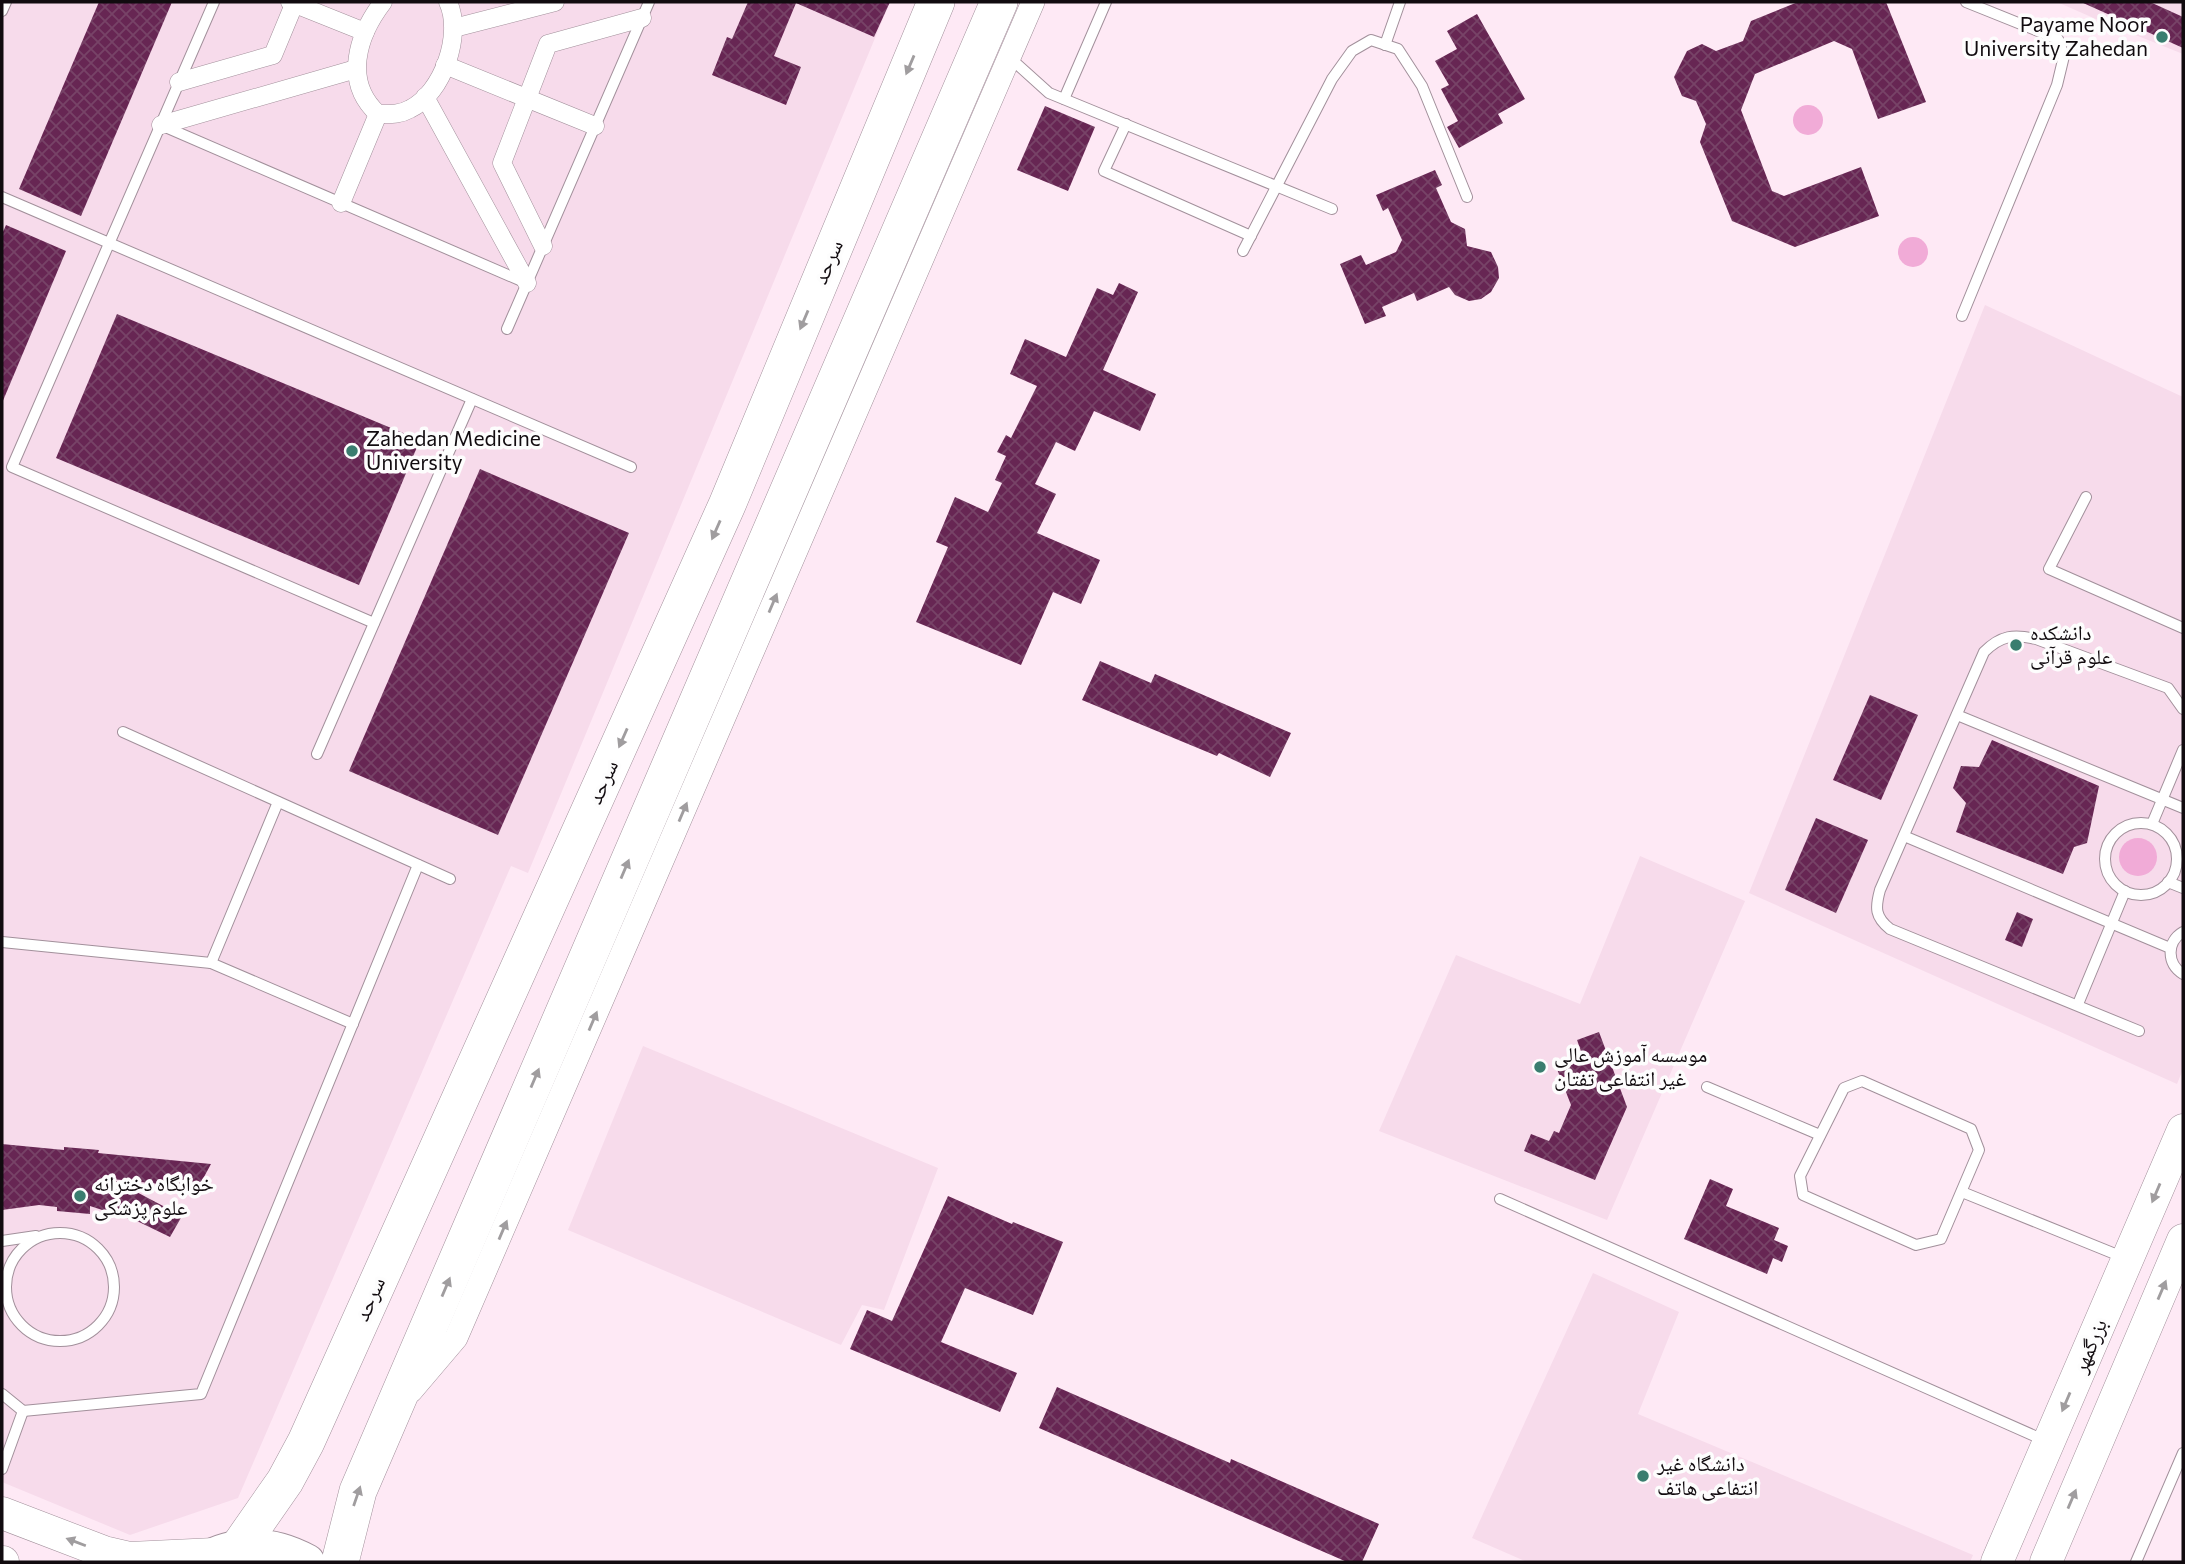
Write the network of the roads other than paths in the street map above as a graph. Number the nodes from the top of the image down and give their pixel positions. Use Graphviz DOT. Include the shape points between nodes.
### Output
graph roads {
  1 [pos="6,2"];
  2 [pos="214,2"];
  3 [pos="293,2"];
  4 [pos="383,2"];
  5 [pos="448,2"];
  6 [pos="555,2"];
  7 [pos="936,2"];
  8 [pos="999,2"];
  9 [pos="1033,2"];
  10 [pos="1106,2"];
  11 [pos="1401,2"];
  12 [pos="1966,2"];
  13 [pos="646,10"];
  14 [pos="2,11"];
  15 [pos="454,29"];
  16 [pos="365,32"];
  17 [pos="1385,45"];
  18 [pos="1009,57"];
  19 [pos="445,65"];
  20 [pos="356,69"];
  21 [pos="179,82"];
  22 [pos="425,97"];
  23 [pos="527,98"];
  24 [pos="1064,99"];
  25 [pos="378,114"];
  26 [pos="1126,124"];
  27 [pos="161,125"];
  28 [pos="595,126"];
  29 [pos="1278,187"];
  30 [pos="2,197"];
  31 [pos="1467,197"];
  32 [pos="341,203"];
  33 [pos="1332,209"];
  34 [pos="1251,236"];
  35 [pos="109,243"];
  36 [pos="543,246"];
  37 [pos="1242,251"];
  38 [pos="527,283"];
  39 [pos="1962,316"];
  40 [pos="507,330"];
  41 [pos="472,399"];
  42 [pos="631,467"];
  43 [pos="2086,497"];
  44 [pos="374,623"];
  45 [pos="2183,628"];
  46 [pos="2183,709"];
  47 [pos="1957,715"];
  48 [pos="122,732"];
  49 [pos="2183,750"];
  50 [pos="317,754"];
  51 [pos="2163,799"];
  52 [pos="278,802"];
  53 [pos="2183,808"];
  54 [pos="2152,824"];
  55 [pos="1904,836"];
  56 [pos="2180,862"];
  57 [pos="418,865"];
  58 [pos="450,879"];
  59 [pos="2168,882"];
  60 [pos="2183,888"];
  61 [pos="2125,891"];
  62 [pos="2112,923"];
  63 [pos="2183,932"];
  64 [pos="2,942"];
  65 [pos="2170,948"];
  66 [pos="211,963"];
  67 [pos="2183,974"];
  68 [pos="2078,1004"];
  69 [pos="353,1024"];
  70 [pos="2139,1031"];
  71 [pos="1707,1087"];
  72 [pos="2183,1130"];
  73 [pos="1820,1135"];
  74 [pos="1962,1192"];
  75 [pos="1500,1199"];
  76 [pos="42,1235"];
  77 [pos="2183,1240"];
  78 [pos="2,1241"];
  79 [pos="2127,1260"];
  80 [pos="2,1394"];
  81 [pos="23,1412"];
  82 [pos="393,1412"];
  83 [pos="2049,1442"];
  84 [pos="2183,1453"];
  85 [pos="2,1469"];
  86 [pos="2,1513"];
  87 [pos="218,1554"];
  88 [pos="307,1562"];
  89 [pos="340,1562"];
  90 [pos="1997,1562"];
  91 [pos="2046,1562"];
  92 [pos="2136,1562"];
  1 -- 14 [label="lane"];
  2 -- 21 [label="lane"];
  3 -- 16 [label="street"];
  3 -- 21 [label="street" via="273,55"];
  4 -- 16 [label="street"];
  5 -- 15 [label="street"];
  6 -- 15 [label="street"];
  7 -- 87 [label="highway, سرحد, one-way" via="727,505 317,1417 285,1481"];
  82 -- 8 [label="highway, one-way"];
  9 -- 18 [label="street"];
  10 -- 24 [label="lane"];
  11 -- 17 [label="lane"];
  12 -- 39 [label="lane" via="2058,39 2064,56 2057,85"];
  13 -- 23 [label="street" via="548,44"];
  13 -- 28 [label="lane"];
  15 -- 19 [label="street"];
  16 -- 20 [label="street"];
  17 -- 29 [label="lane" via="1371,40 1352,51 1332,79"];
  17 -- 31 [label="lane" via="1398,49 1422,86"];
  18 -- 24 [label="lane" via="1049,93"];
  82 -- 18 [label="street, one-way" via="456,1338"];
  19 -- 22 [label="street"];
  19 -- 23 [label="street"];
  20 -- 25 [label="street" via="364,102"];
  20 -- 27 [label="street"];
  21 -- 27 [label="lane"];
  22 -- 25 [label="street" via="397,114"];
  22 -- 38 [label="street"];
  23 -- 28 [label="street"];
  23 -- 36 [label="street" via="502,163"];
  24 -- 26 [label="lane"];
  25 -- 32 [label="street"];
  26 -- 29 [label="lane"];
  26 -- 34 [label="lane" via="1104,171"];
  27 -- 32 [label="lane"];
  27 -- 35 [label="lane"];
  28 -- 36 [label="lane"];
  29 -- 33 [label="lane"];
  29 -- 34 [label="lane"];
  30 -- 35 [label="lane"];
  32 -- 38 [label="lane"];
  34 -- 37 [label="lane"];
  35 -- 41 [label="lane"];
  35 -- 44 [label="lane" via="12,467"];
  36 -- 38 [label="lane"];
  38 -- 40 [label="lane"];
  41 -- 42 [label="lane"];
  41 -- 44 [label="lane"];
  43 -- 45 [label="lane" via="2049,569"];
  44 -- 50 [label="lane"];
  46 -- 47 [label="lane" via="2168,688 2015,635 1996,640 1984,652"];
  47 -- 51 [label="lane"];
  47 -- 55 [label="lane"];
  48 -- 52 [label="lane"];
  49 -- 51 [label="lane"];
  51 -- 53 [label="lane"];
  51 -- 54 [label="lane"];
  52 -- 57 [label="lane"];
  52 -- 66 [label="lane"];
  54 -- 56 [label="lane" via="2171,838"];
  54 -- 61 [label="lane" via="2128,825 2110,840 2105,851 2108,874"];
  55 -- 62 [label="lane"];
  55 -- 68 [label="lane" via="1880,890 1875,908 1879,920 1889,929"];
  56 -- 59 [label="lane"];
  57 -- 58 [label="lane"];
  57 -- 69 [label="lane"];
  59 -- 60 [label="lane"];
  59 -- 61 [label="lane" via="2148,894"];
  61 -- 62 [label="lane"];
  62 -- 65 [label="lane"];
  62 -- 68 [label="lane"];
  63 -- 65 [label="lane"];
  64 -- 66 [label="lane"];
  65 -- 67 [label="lane" via="2172,964"];
  66 -- 69 [label="lane"];
  68 -- 70 [label="lane"];
  69 -- 81 [label="lane" via="201,1394"];
  71 -- 73 [label="lane"];
  72 -- 79 [label="main road, بزرگمهر, one-way"];
  73 -- 74 [label="lane" via="1844,1088 1862,1081 1971,1129 1979,1150"];
  73 -- 74 [label="lane" via="1800,1176 1803,1195 1916,1245 1941,1238"];
  74 -- 79 [label="lane"];
  75 -- 83 [label="lane"];
  76 -- 76 [label="lane" via="24,1246 11,1262 8,1304 19,1322 36,1335 64,1341 77,1338 90,1332 109,1311 111,1269 105,1256 84,1238 71,1233"];
  76 -- 78 [label="lane"];
  91 -- 77 [label="main road, بزرگمهر, one-way"];
  79 -- 83 [label="main road, بزرگمهر, one-way"];
  80 -- 81 [label="lane"];
  81 -- 85 [label="lane"];
  89 -- 82 [label="highway, one-way" via="358,1491"];
  83 -- 90 [label="main road, بزرگمهر"];
  84 -- 92 [label="lane"];
  87 -- 86 [label="main road, one-way" via="130,1558"];
  87 -- 88 [label="main road" via="264,1546"];
}
